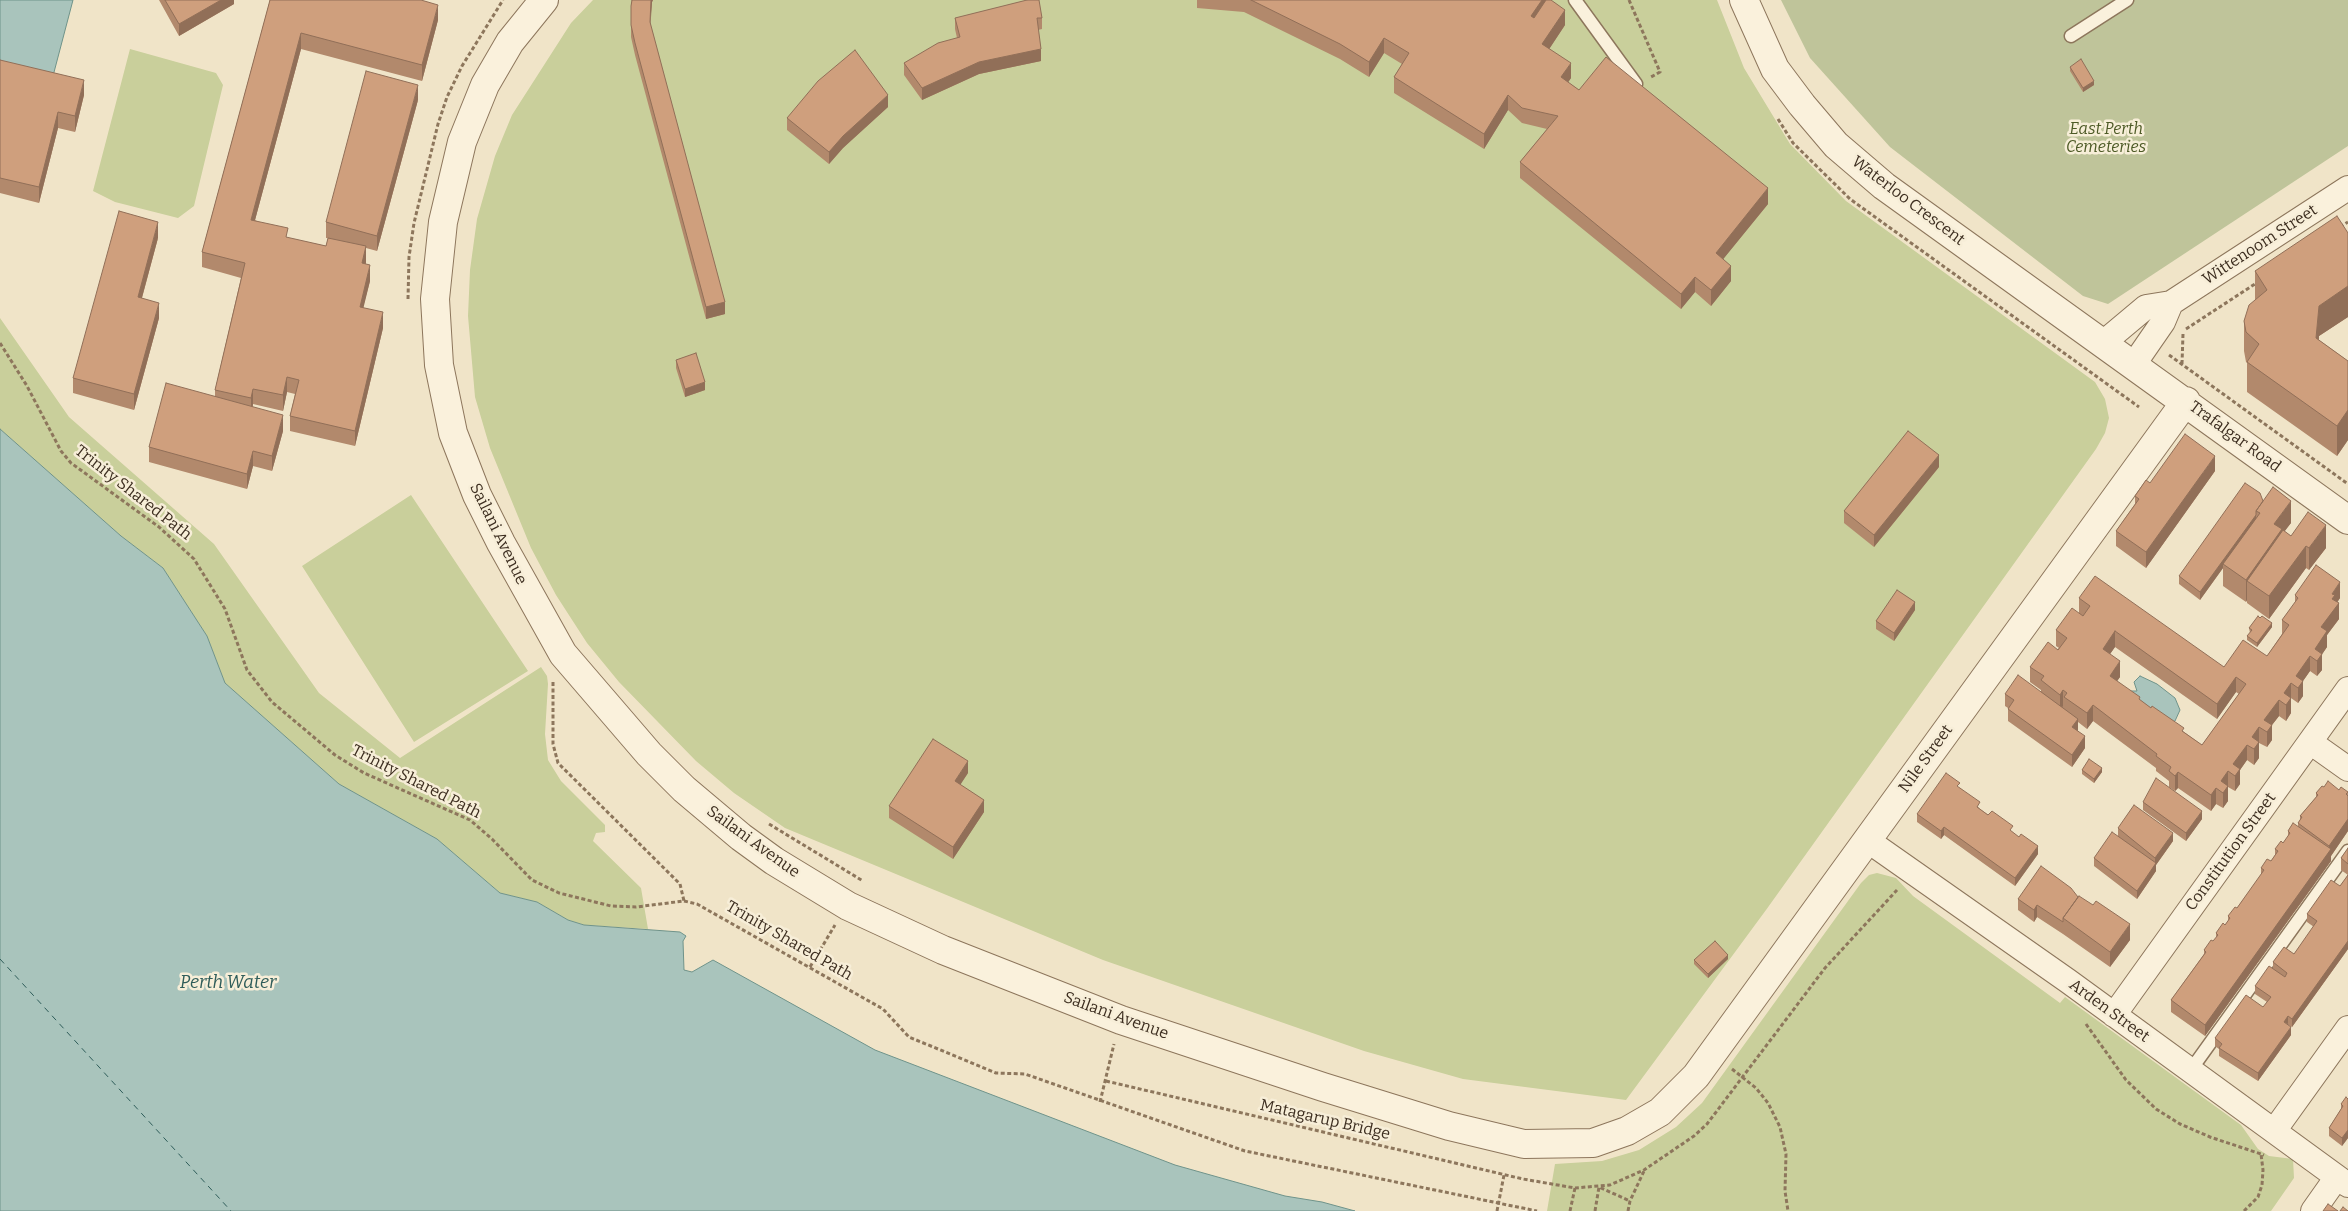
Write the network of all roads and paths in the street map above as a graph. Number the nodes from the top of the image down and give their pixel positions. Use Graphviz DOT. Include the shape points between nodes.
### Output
graph roads {
  1 [pos="544,0"];
  2 [pos="1575,0"];
  3 [pos="1629,0"];
  4 [pos="1744,0"];
  5 [pos="2127,0"];
  6 [pos="2071,36"];
  7 [pos="1660,72"];
  8 [pos="1636,84"];
  9 [pos="2348,188"];
  10 [pos="2348,222"];
  11 [pos="2340,228"];
  12 [pos="2266,276"];
  13 [pos="2171,302"];
  14 [pos="0,343"];
  15 [pos="2164,352"];
  16 [pos="2119,354"];
  17 [pos="2182,364"];
  18 [pos="2186,402"];
  19 [pos="2348,484"];
  20 [pos="2348,520"];
  21 [pos="2348,689"];
  22 [pos="2310,742"];
  23 [pos="2348,769"];
  24 [pos="764,821"];
  25 [pos="1867,840"];
  26 [pos="2348,851"];
  27 [pos="863,881"];
  28 [pos="1903,882"];
  29 [pos="837,922"];
  30 [pos="810,967"];
  31 [pos="2114,1015"];
  32 [pos="1121,1020"];
  33 [pos="2084,1021"];
  34 [pos="2348,1028"];
  35 [pos="1726,1065"];
  36 [pos="2190,1071"];
  37 [pos="1743,1078"];
  38 [pos="1106,1081"];
  39 [pos="1100,1102"];
  40 [pos="1660,1112"];
  41 [pos="2274,1132"];
  42 [pos="2261,1153"];
  43 [pos="2269,1158"];
  44 [pos="1644,1170"];
  45 [pos="1504,1175"];
  46 [pos="2343,1181"];
  47 [pos="1599,1187"];
  48 [pos="1575,1188"];
  49 [pos="1630,1201"];
  50 [pos="1498,1211"];
  51 [pos="1537,1211"];
  52 [pos="1570,1211"];
  53 [pos="1595,1211"];
  54 [pos="1628,1211"];
  55 [pos="1788,1211"];
  56 [pos="2244,1211"];
  57 [pos="2313,1211"];
  1 -- 32 [label="street, Sailani Avenue" via="510,42 485,85 462,142 443,222 435,300 439,365 453,433 478,495 518,576 563,654 603,701 684,789 741,837 807,882 897,930"];
  2 -- 8 [label="lane"];
  3 -- 7 [label="path"];
  4 -- 16 [label="street, Waterloo Crescent" via="1775,69 1836,145 1884,186"];
  5 -- 6 [label="lane"];
  9 -- 13 [label="street, Wittenoom Street"];
  10 -- 11 [label="path"];
  12 -- 17 [label="path" via="2184,331"];
  13 -- 16 [label="street" via="2163,322"];
  13 -- 16 [label="street, Wittenoom Street" via="2146,307"];
  14 -- 30 [label="path, Trinity Shared Path" via="27,386 60,451 71,463 159,527 194,559 225,610 247,670 272,702 335,754 364,774 470,820 532,880 544,886 621,907 684,901 697,904"];
  15 -- 17 [label="path"];
  16 -- 18 [label="street, Trafalgar Road"];
  17 -- 19 [label="path"];
  18 -- 20 [label="street, Trafalgar Road"];
  18 -- 25 [label="street, Nile Street"];
  21 -- 22 [label="street, Constitution Street"];
  22 -- 23 [label="street"];
  22 -- 31 [label="street, Constitution Street"];
  24 -- 27 [label="path"];
  25 -- 31 [label="street, Arden Street"];
  25 -- 40 [label="street, Nile Street" via="1696,1076"];
  26 -- 36 [label="lane"];
  28 -- 37 [label="path" via="1826,968"];
  29 -- 30 [label="path"];
  30 -- 39 [label="path, Trinity Shared Path" via="883,1010 909,1037 996,1073 1024,1074"];
  31 -- 36 [label="street, Arden Street"];
  32 -- 38 [label="path"];
  32 -- 40 [label="street, Sailani Avenue" via="1374,1104 1524,1144 1593,1143 1628,1131"];
  33 -- 42 [label="path" via="2126,1080 2156,1109 2210,1137"];
  34 -- 41 [label="street"];
  35 -- 37 [label="path"];
  36 -- 41 [label="street, Arden Street"];
  37 -- 44 [label="path" via="1707,1124"];
  37 -- 55 [label="path" via="1768,1103 1780,1127 1786,1154"];
  38 -- 39 [label="path"];
  38 -- 45 [label="path, Matagarup Bridge"];
  39 -- 51 [label="path, Trinity Shared Path" via="1245,1151"];
  41 -- 46 [label="street, Arden Street"];
  42 -- 43 [label="path"];
  42 -- 56 [label="path" via="2262,1185 2258,1197"];
  44 -- 47 [label="path"];
  44 -- 49 [label="path"];
  45 -- 48 [label="path, Matagarup Bridge"];
  45 -- 50 [label="path, bridge"];
  46 -- 57 [label="street"];
  47 -- 48 [label="path, Matagarup Bridge"];
  47 -- 49 [label="path"];
  47 -- 53 [label="path"];
  48 -- 52 [label="path"];
  49 -- 54 [label="path"];
}
